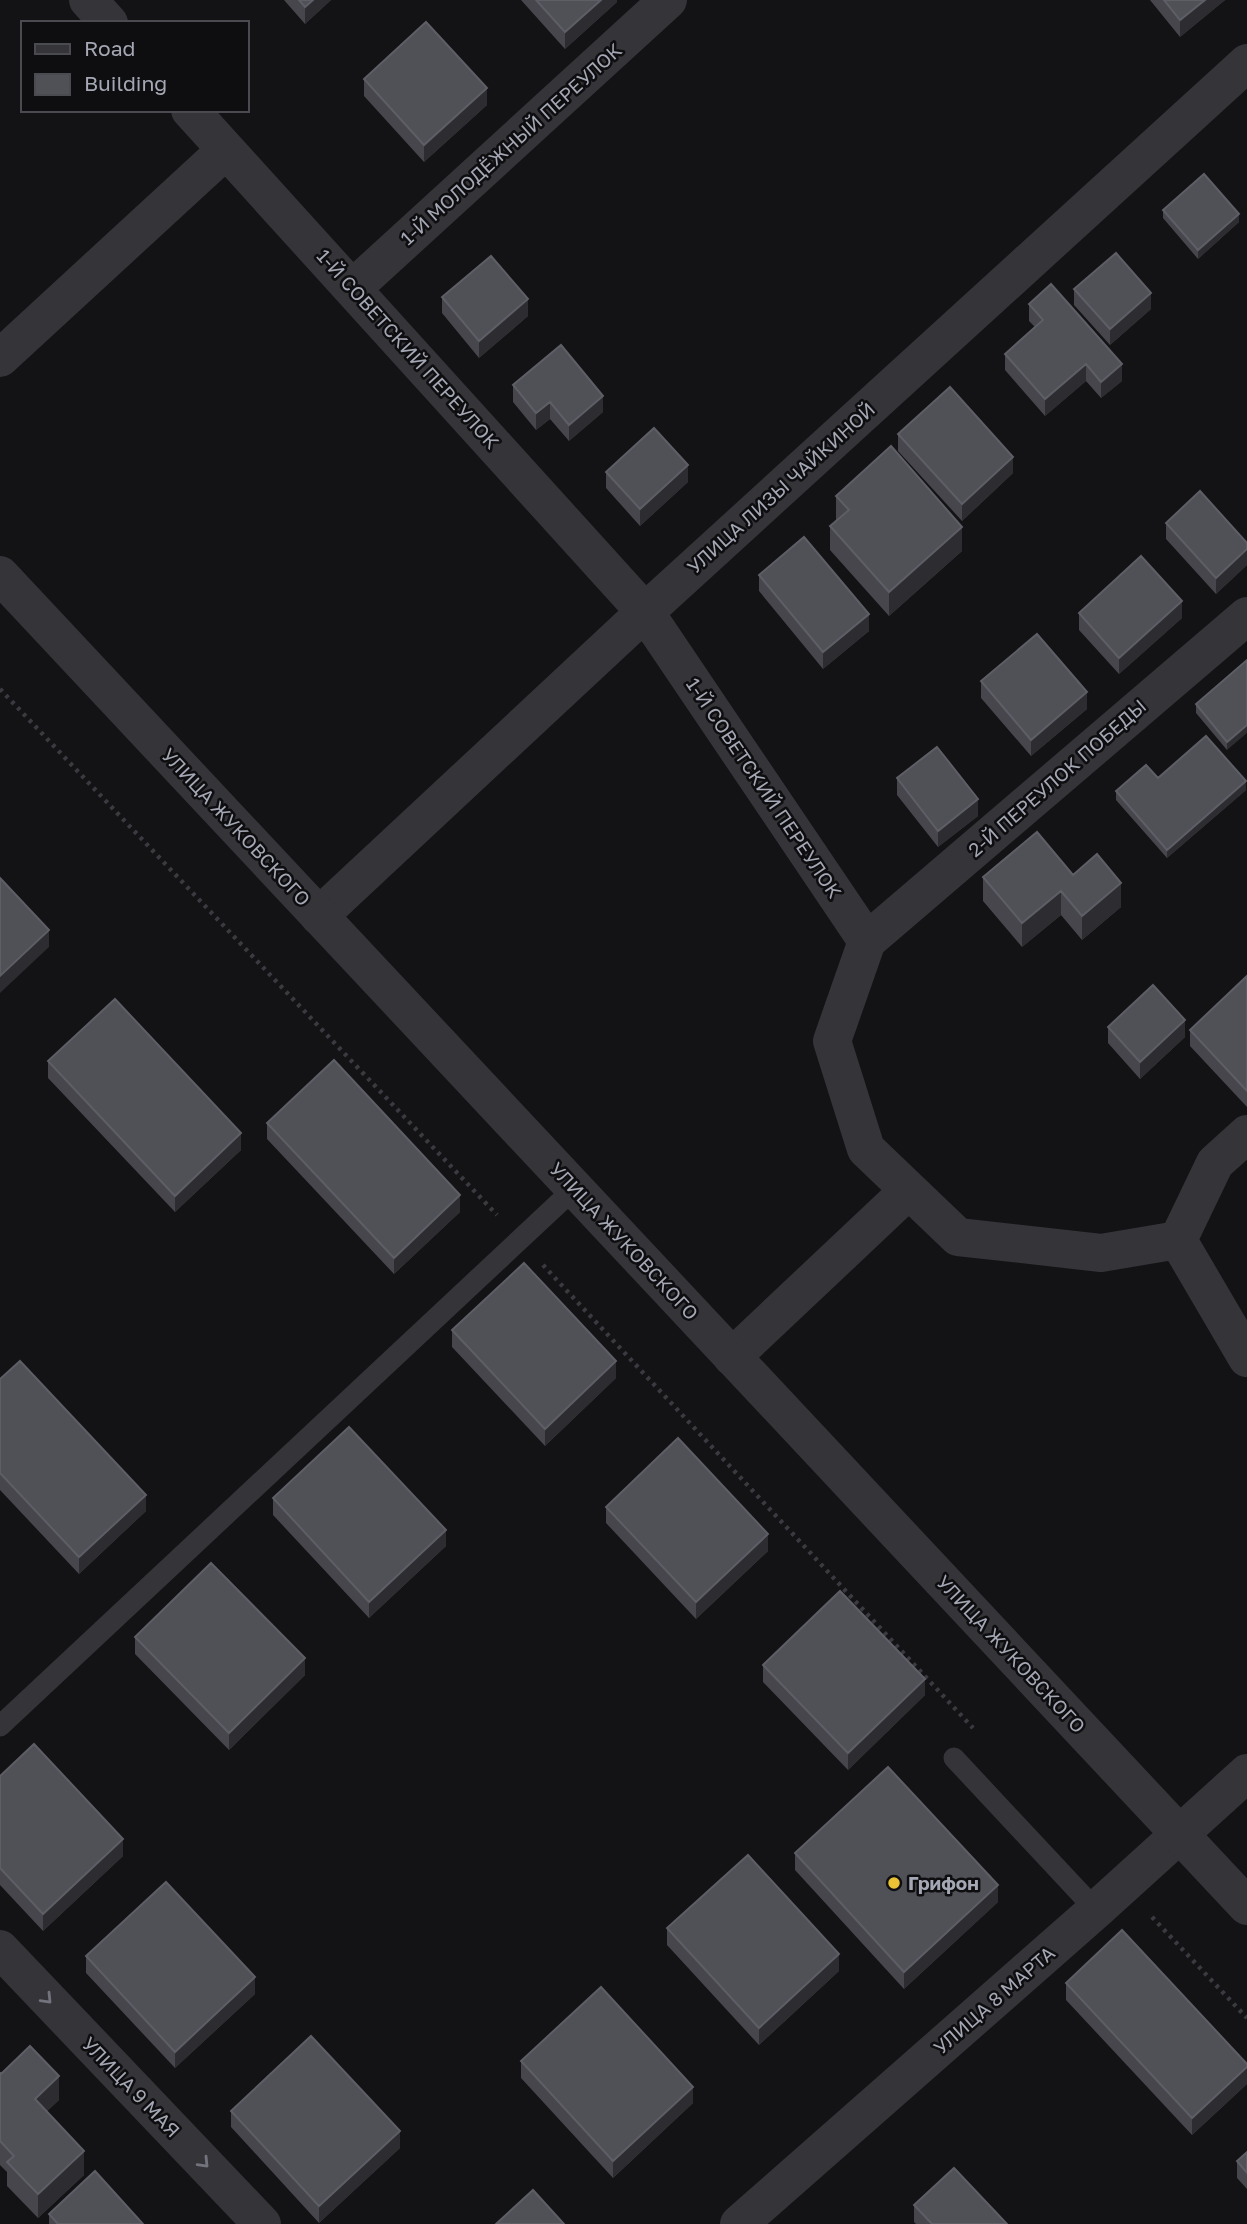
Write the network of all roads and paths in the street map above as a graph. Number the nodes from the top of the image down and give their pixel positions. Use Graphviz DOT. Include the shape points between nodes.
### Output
graph roads {
  1 [pos="668,0"];
  2 [pos="1247,63"];
  3 [pos="192,112"];
  4 [pos="226,150"];
  5 [pos="353,288"];
  6 [pos="0,358"];
  7 [pos="0,575"];
  8 [pos="645,612"];
  9 [pos="1247,616"];
  10 [pos="0,689"];
  11 [pos="319,916"];
  12 [pos="867,941"];
  13 [pos="1247,1134"];
  14 [pos="575,1188"];
  15 [pos="909,1190"];
  16 [pos="495,1213"];
  17 [pos="1178,1240"];
  18 [pos="535,1256"];
  19 [pos="732,1357"];
  20 [pos="1247,1358"];
  21 [pos="951,1704"];
  22 [pos="0,1726"];
  23 [pos="954,1758"];
  24 [pos="1247,1773"];
  25 [pos="1179,1833"];
  26 [pos="1247,1906"];
  27 [pos="1096,1910"];
  28 [pos="1150,1914"];
  29 [pos="0,1949"];
  30 [pos="1247,2018"];
  31 [pos="262,2224"];
  32 [pos="739,2224"];
  1 -- 5 [label="street, 1-Й МОЛОДЁЖНЫЙ ПЕРЕУЛОК"];
  2 -- 8 [label="street, УЛИЦА ЛИЗЫ ЧАЙКИНОЙ"];
  3 -- 4 [label="street, 1-Й СОВЕТСКИЙ ПЕРЕУЛОК"];
  4 -- 5 [label="street, 1-Й СОВЕТСКИЙ ПЕРЕУЛОК"];
  4 -- 6 [label="street"];
  5 -- 8 [label="street, 1-Й СОВЕТСКИЙ ПЕРЕУЛОК"];
  7 -- 11 [label="street, УЛИЦА ЖУКОВСКОГО"];
  8 -- 11 [label="street, УЛИЦА ЛИЗЫ ЧАЙКИНОЙ"];
  8 -- 12 [label="street, 1-Й СОВЕТСКИЙ ПЕРЕУЛОК"];
  9 -- 12 [label="street, 2-Й ПЕРЕУЛОК ПОБЕДЫ"];
  10 -- 16 [label="path"];
  11 -- 14 [label="street, УЛИЦА ЖУКОВСКОГО"];
  12 -- 15 [label="street" via="832,1041 866,1149"];
  13 -- 17 [label="street" via="1215,1163"];
  14 -- 19 [label="street, УЛИЦА ЖУКОВСКОГО"];
  14 -- 22 [label="lane"];
  15 -- 17 [label="street" via="958,1237 1101,1254"];
  15 -- 19 [label="street"];
  17 -- 20 [label="street"];
  18 -- 21 [label="path"];
  19 -- 25 [label="street, УЛИЦА ЖУКОВСКОГО"];
  23 -- 27 [label="lane"];
  24 -- 25 [label="street, УЛИЦА 8 МАРТА"];
  25 -- 26 [label="street, УЛИЦА ЖУКОВСКОГО"];
  25 -- 27 [label="street, УЛИЦА 8 МАРТА"];
  27 -- 32 [label="street, УЛИЦА 8 МАРТА"];
  28 -- 30 [label="path"];
  29 -- 31 [label="street, УЛИЦА 9 МАЯ, one-way"];
}
